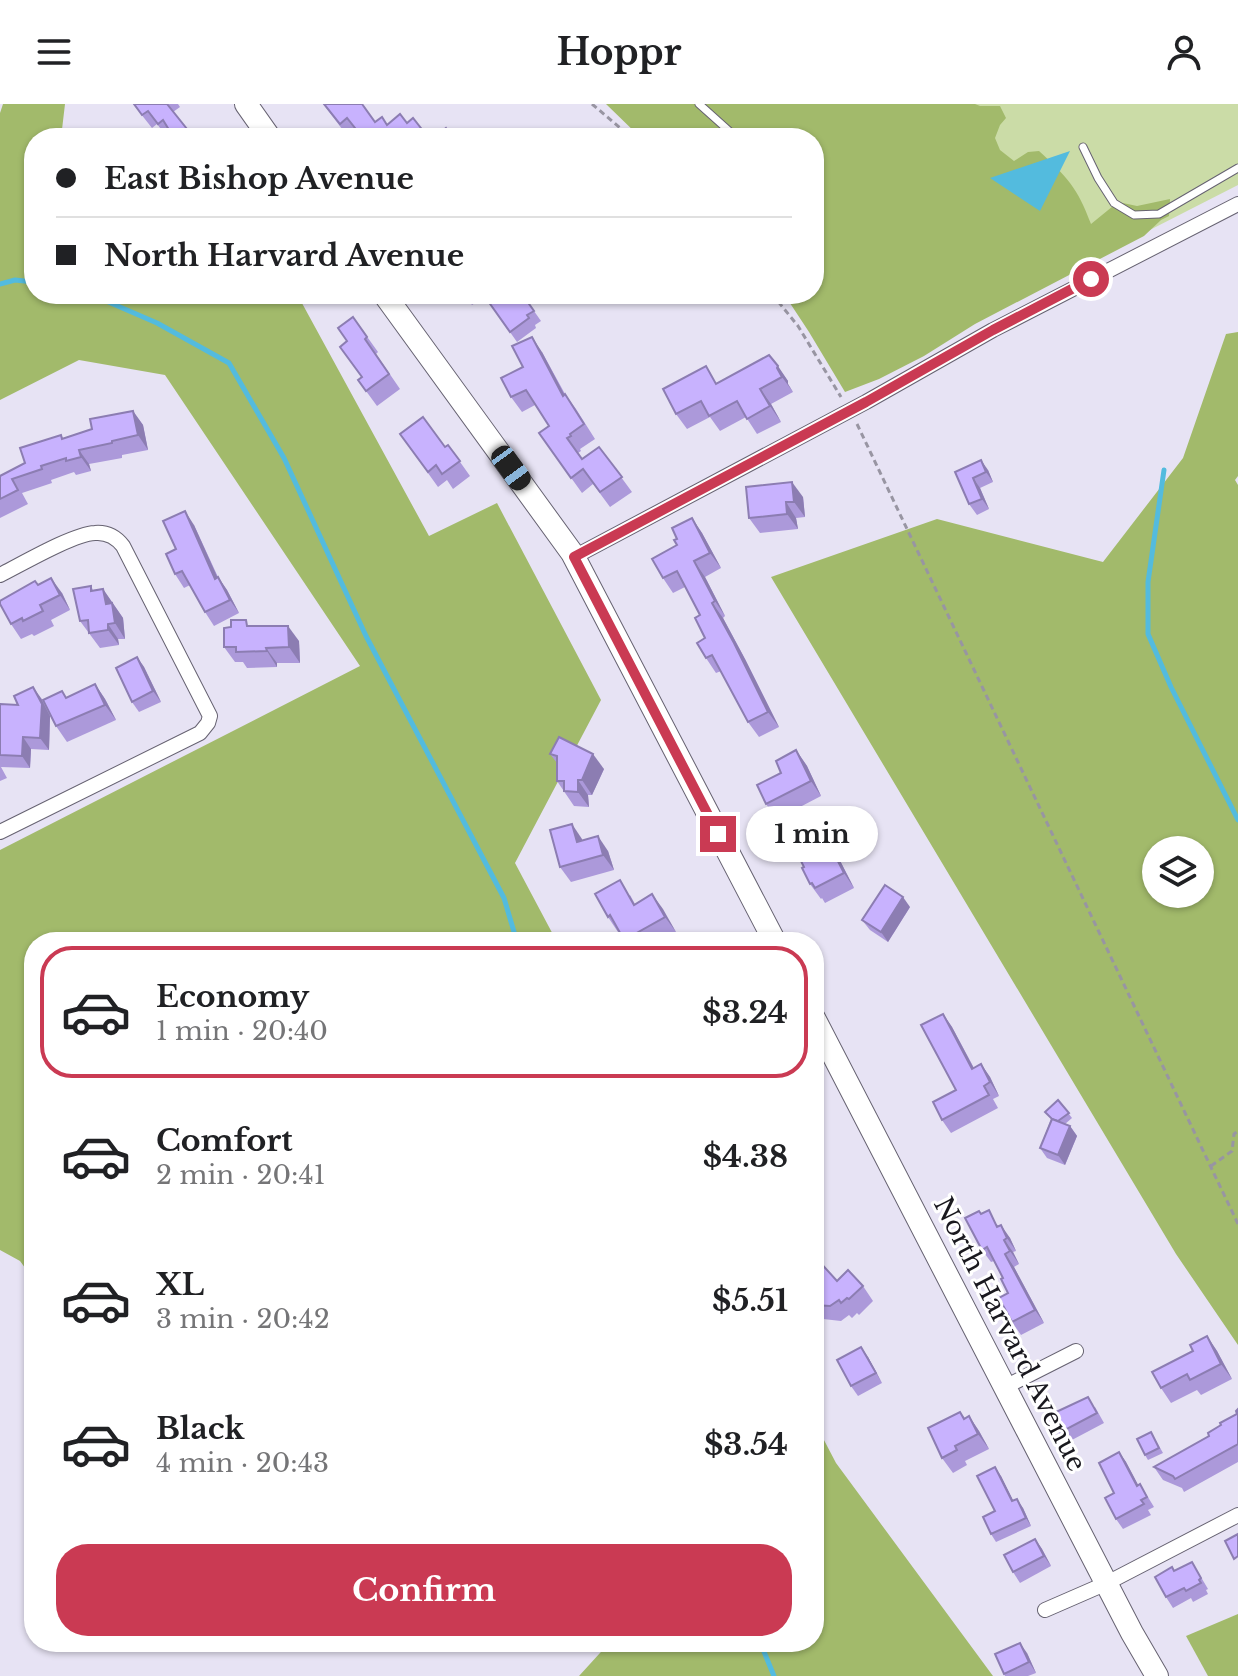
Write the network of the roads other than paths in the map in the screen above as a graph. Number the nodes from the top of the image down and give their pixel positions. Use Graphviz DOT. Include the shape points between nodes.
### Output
graph roads {
  1 [pos="246,104"];
  2 [pos="699,104"];
  3 [pos="263,128"];
  4 [pos="726,128"];
  5 [pos="1083,147"];
  6 [pos="1238,168"];
  7 [pos="1238,204"];
  8 [pos="391,304"];
  9 [pos="574,557"];
  10 [pos="0,575"];
  11 [pos="0,832"];
  12 [pos="770,932"];
  13 [pos="824,1037"];
  14 [pos="1076,1351"];
  15 [pos="1005,1387"];
  16 [pos="1238,1515"];
  17 [pos="1107,1583"];
  18 [pos="1045,1610"];
  19 [pos="1157,1676"];
  1 -- 3 [label="street"];
  2 -- 4 [label="lane"];
  5 -- 6 [label="lane" via="1114,203 1134,215 1159,214"];
  7 -- 9 [label="street"];
  8 -- 9 [label="street"];
  9 -- 12 [label="street"];
  10 -- 11 [label="street" via="80,536 101,533 115,538 210,720 200,733"];
  13 -- 15 [label="street, North Harvard Avenue"];
  14 -- 15 [label="street"];
  15 -- 17 [label="street, North Harvard Avenue"];
  16 -- 17 [label="street"];
  17 -- 18 [label="street"];
  17 -- 19 [label="street, North Harvard Avenue"];
}
